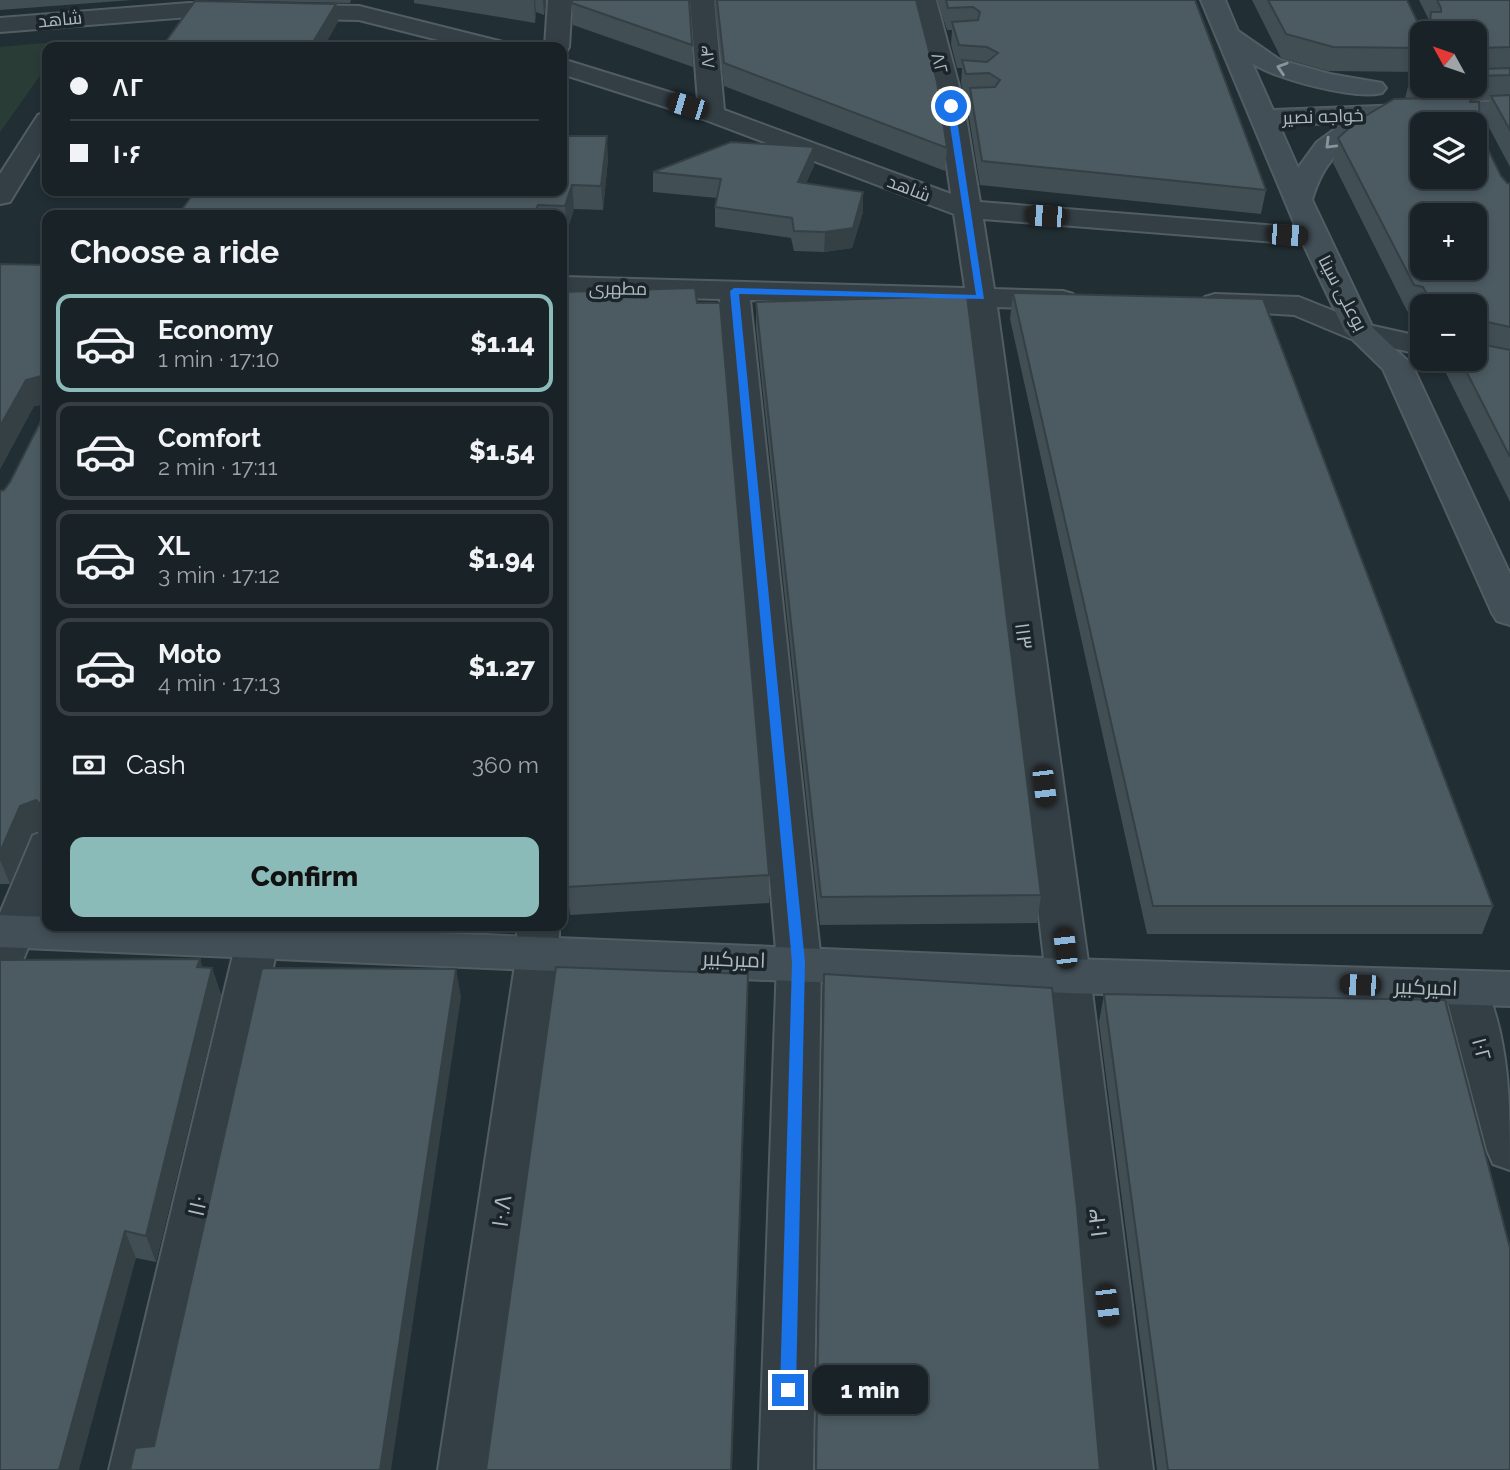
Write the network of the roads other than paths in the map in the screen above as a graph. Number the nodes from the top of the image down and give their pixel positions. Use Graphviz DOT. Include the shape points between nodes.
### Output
graph roads {
  1 [pos="560,0"];
  2 [pos="702,0"];
  3 [pos="924,0"];
  4 [pos="1213,0"];
  5 [pos="189,5"];
  6 [pos="58,10"];
  7 [pos="397,11"];
  8 [pos="113,15"];
  9 [pos="0,25"];
  10 [pos="1227,34"];
  11 [pos="99,37"];
  12 [pos="481,42"];
  13 [pos="557,42"];
  14 [pos="567,68"];
  15 [pos="1251,92"];
  16 [pos="1510,108"];
  17 [pos="1389,113"];
  18 [pos="712,114"];
  19 [pos="1410,116"];
  20 [pos="1262,118"];
  21 [pos="1487,120"];
  22 [pos="42,128"];
  23 [pos="0,196"];
  24 [pos="1298,200"];
  25 [pos="966,209"];
  26 [pos="1314,237"];
  27 [pos="567,286"];
  28 [pos="734,291"];
  29 [pos="981,298"];
  30 [pos="1091,300"];
  31 [pos="1188,303"];
  32 [pos="1360,332"];
  33 [pos="1410,343"];
  34 [pos="1510,613"];
  35 [pos="42,858"];
  36 [pos="260,934"];
  37 [pos="538,939"];
  38 [pos="5,943"];
  39 [pos="799,962"];
  40 [pos="1068,976"];
  41 [pos="1466,988"];
  42 [pos="1510,989"];
  43 [pos="1510,1150"];
  44 [pos="136,1470"];
  45 [pos="464,1470"];
  46 [pos="786,1470"];
  47 [pos="1126,1470"];
  1 -- 13 [label="street"];
  2 -- 18 [label="street, ۸۴"];
  3 -- 25 [label="street, ۸۲" via="951,106"];
  4 -- 10 [label="main road, بوعلی سینا"];
  5 -- 7 [label="street, شاهد"];
  5 -- 8 [label="street, شاهد"];
  6 -- 8 [label="street, شاهد"];
  6 -- 9 [label="street, شاهد"];
  7 -- 12 [label="street, شاهد"];
  8 -- 11 [label="street"];
  10 -- 15 [label="main road, بوعلی سینا"];
  15 -- 10 [label="main road, خواجه نصیر, one-way" via="1385,87 1328,81 1271,65"];
  14 -- 18 [label="street, شاهد"];
  15 -- 20 [label="main road, بوعلی سینا"];
  16 -- 21 [label="main road, خواجه نصیر"];
  17 -- 19 [label="main road, خواجه نصیر"];
  17 -- 20 [label="main road, خواجه نصیر"];
  17 -- 24 [label="main road, one-way" via="1340,134 1303,178"];
  18 -- 25 [label="street, شاهد"];
  20 -- 24 [label="main road, بوعلی سینا"];
  22 -- 23 [label="street"];
  24 -- 26 [label="main road, بوعلی سینا"];
  25 -- 26 [label="street, شاهد"];
  25 -- 29 [label="street, ۸۲"];
  26 -- 32 [label="main road, بوعلی سینا"];
  27 -- 28 [label="street, مطهری"];
  28 -- 29 [label="street, مطهری"];
  28 -- 39 [label="street"];
  29 -- 30 [label="street, مطهری"];
  29 -- 40 [label="street, ۱۱۳"];
  31 -- 32 [label="street" via="1298,306"];
  32 -- 33 [label="street"];
  32 -- 34 [label="main road, بوعلی سینا" via="1397,365"];
  35 -- 38 [label="street"];
  36 -- 37 [label="main road, امیرکبیر"];
  36 -- 38 [label="main road, امیرکبیر"];
  36 -- 44 [label="street, ۱۱۰"];
  37 -- 39 [label="main road, امیرکبیر"];
  37 -- 45 [label="street, ۱۰.۸"];
  39 -- 40 [label="main road, امیرکبیر"];
  39 -- 46 [label="street"];
  40 -- 41 [label="main road, امیرکبیر"];
  40 -- 47 [label="street, ۱۰۴"];
  41 -- 42 [label="main road, امیرکبیر"];
  41 -- 43 [label="street, ۱۰۲"];
}
